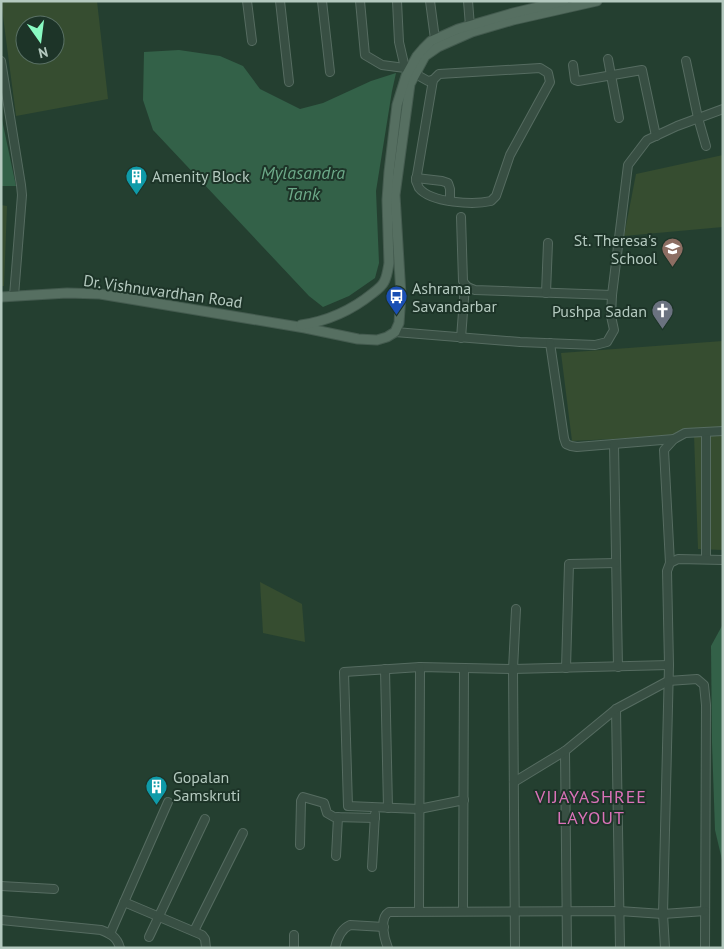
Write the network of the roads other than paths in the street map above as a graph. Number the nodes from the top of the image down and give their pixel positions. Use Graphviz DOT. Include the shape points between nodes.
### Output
graph roads {
  1 [pos="247,1"];
  2 [pos="280,1"];
  3 [pos="322,1"];
  4 [pos="360,1"];
  5 [pos="397,1"];
  6 [pos="430,1"];
  7 [pos="468,1"];
  8 [pos="564,1"];
  9 [pos="597,1"];
  10 [pos="470,26"];
  11 [pos="434,39"];
  12 [pos="252,41"];
  13 [pos="608,58"];
  14 [pos="1,61"];
  15 [pos="686,61"];
  16 [pos="573,66"];
  17 [pos="409,71"];
  18 [pos="330,72"];
  19 [pos="611,76"];
  20 [pos="433,80"];
  21 [pos="289,82"];
  22 [pos="723,109"];
  23 [pos="619,118"];
  24 [pos="698,118"];
  25 [pos="656,136"];
  26 [pos="706,146"];
  27 [pos="416,178"];
  28 [pos="450,201"];
  29 [pos="461,217"];
  30 [pos="548,243"];
  31 [pos="465,286"];
  32 [pos="546,293"];
  33 [pos="612,295"];
  34 [pos="14,296"];
  35 [pos="1,297"];
  36 [pos="291,326"];
  37 [pos="395,332"];
  38 [pos="461,338"];
  39 [pos="550,343"];
  40 [pos="723,431"];
  41 [pos="706,432"];
  42 [pos="674,439"];
  43 [pos="614,444"];
  44 [pos="706,559"];
  45 [pos="723,560"];
  46 [pos="616,563"];
  47 [pos="670,563"];
  48 [pos="516,609"];
  49 [pos="669,665"];
  50 [pos="618,666"];
  51 [pos="420,667"];
  52 [pos="464,668"];
  53 [pos="566,668"];
  54 [pos="385,669"];
  55 [pos="513,669"];
  56 [pos="668,681"];
  57 [pos="616,709"];
  58 [pos="565,751"];
  59 [pos="514,782"];
  60 [pos="464,800"];
  61 [pos="168,802"];
  62 [pos="376,808"];
  63 [pos="388,808"];
  64 [pos="419,809"];
  65 [pos="338,817"];
  66 [pos="375,818"];
  67 [pos="206,820"];
  68 [pos="242,833"];
  69 [pos="300,845"];
  70 [pos="336,856"];
  71 [pos="372,867"];
  72 [pos="1,886"];
  73 [pos="54,889"];
  74 [pos="124,902"];
  75 [pos="419,911"];
  76 [pos="463,911"];
  77 [pos="705,911"];
  78 [pos="515,912"];
  79 [pos="567,912"];
  80 [pos="619,912"];
  81 [pos="664,914"];
  82 [pos="158,917"];
  83 [pos="1,920"];
  84 [pos="384,927"];
  85 [pos="194,931"];
  86 [pos="110,934"];
  87 [pos="294,935"];
  88 [pos="148,937"];
  89 [pos="120,948"];
  90 [pos="206,948"];
  91 [pos="294,948"];
  92 [pos="335,948"];
  93 [pos="388,948"];
  94 [pos="515,948"];
  95 [pos="567,948"];
  96 [pos="620,948"];
  97 [pos="665,948"];
  98 [pos="705,948"];
  1 -- 12 [label="street"];
  2 -- 21 [label="street"];
  3 -- 18 [label="street"];
  4 -- 17 [label="street" via="365,55 382,66"];
  5 -- 17 [label="street" via="399,42"];
  6 -- 11 [label="street"];
  7 -- 10 [label="street"];
  8 -- 10 [label="main road, Dr. Vishnuvardhan Road"];
  9 -- 17 [label="main road, Dr. Vishnuvardhan Road" via="472,32 438,47"];
  10 -- 11 [label="main road, Dr. Vishnuvardhan Road"];
  11 -- 17 [label="main road, Dr. Vishnuvardhan Road" via="422,49"];
  13 -- 19 [label="street"];
  14 -- 34 [label="street" via="22,195"];
  15 -- 24 [label="street"];
  16 -- 19 [label="street" via="575,80 578,81"];
  17 -- 20 [label="street"];
  17 -- 36 [label="main road, Dr. Vishnuvardhan Road" via="397,105 389,172 388,263 384,283 346,311 325,320"];
  17 -- 37 [label="main road, Dr. Vishnuvardhan Road" via="395,195 401,295 399,323"];
  19 -- 23 [label="street"];
  19 -- 25 [label="street" via="642,70"];
  20 -- 27 [label="street"];
  20 -- 28 [label="street" via="439,74 540,68 548,73 550,82 510,155 496,196 482,204"];
  22 -- 24 [label="street"];
  24 -- 25 [label="street"];
  24 -- 26 [label="street"];
  25 -- 33 [label="street" via="647,140 628,165"];
  27 -- 28 [label="street" via="418,187 424,192"];
  27 -- 28 [label="street" via="448,183"];
  29 -- 31 [label="street" via="462,281"];
  30 -- 32 [label="street"];
  31 -- 32 [label="street" via="475,290"];
  31 -- 38 [label="street"];
  32 -- 33 [label="street"];
  33 -- 39 [label="street" via="614,330 607,342 595,345"];
  34 -- 35 [label="main road, Dr. Vishnuvardhan Road"];
  34 -- 36 [label="main road, Dr. Vishnuvardhan Road" via="67,292 100,294"];
  36 -- 37 [label="main road, Dr. Vishnuvardhan Road" via="358,339 376,340"];
  37 -- 38 [label="street"];
  38 -- 39 [label="street"];
  39 -- 43 [label="street" via="566,444 577,447"];
  40 -- 41 [label="street"];
  41 -- 42 [label="street" via="685,433"];
  41 -- 44 [label="street"];
  42 -- 43 [label="street"];
  42 -- 47 [label="street" via="664,450"];
  43 -- 46 [label="street"];
  44 -- 45 [label="street"];
  44 -- 47 [label="street" via="678,559"];
  46 -- 50 [label="street"];
  46 -- 53 [label="street" via="569,564"];
  47 -- 49 [label="street" via="667,571"];
  48 -- 55 [label="street"];
  49 -- 50 [label="street"];
  49 -- 56 [label="street"];
  50 -- 53 [label="street"];
  51 -- 52 [label="street"];
  51 -- 54 [label="street"];
  51 -- 64 [label="street"];
  52 -- 55 [label="street"];
  52 -- 60 [label="street"];
  53 -- 55 [label="street"];
  54 -- 62 [label="street" via="344,672 348,806"];
  54 -- 63 [label="street"];
  55 -- 59 [label="street"];
  56 -- 57 [label="street"];
  56 -- 77 [label="street" via="698,679 704,685"];
  56 -- 81 [label="street"];
  57 -- 58 [label="street"];
  57 -- 80 [label="street"];
  58 -- 59 [label="street"];
  58 -- 79 [label="street"];
  59 -- 78 [label="street"];
  60 -- 64 [label="street"];
  60 -- 76 [label="street"];
  61 -- 74 [label="street"];
  62 -- 63 [label="street"];
  62 -- 66 [label="street"];
  63 -- 64 [label="street"];
  64 -- 75 [label="street"];
  65 -- 66 [label="street"];
  65 -- 69 [label="street" via="328,814 324,802 305,797 301,799"];
  65 -- 70 [label="street"];
  66 -- 71 [label="street"];
  67 -- 82 [label="street"];
  68 -- 85 [label="street"];
  72 -- 73 [label="street"];
  74 -- 82 [label="street"];
  74 -- 86 [label="street"];
  75 -- 76 [label="street"];
  75 -- 84 [label="street" via="386,913"];
  76 -- 78 [label="street"];
  77 -- 81 [label="street"];
  77 -- 98 [label="street"];
  78 -- 79 [label="street"];
  78 -- 94 [label="street"];
  79 -- 80 [label="street"];
  79 -- 95 [label="street"];
  80 -- 81 [label="street"];
  80 -- 96 [label="street"];
  81 -- 97 [label="street"];
  82 -- 85 [label="street"];
  82 -- 88 [label="street"];
  83 -- 86 [label="street" via="101,930"];
  84 -- 92 [label="street" via="345,927"];
  84 -- 93 [label="street"];
  85 -- 90 [label="street" via="205,939"];
  86 -- 89 [label="street" via="117,939"];
  87 -- 91 [label="street"];
}
